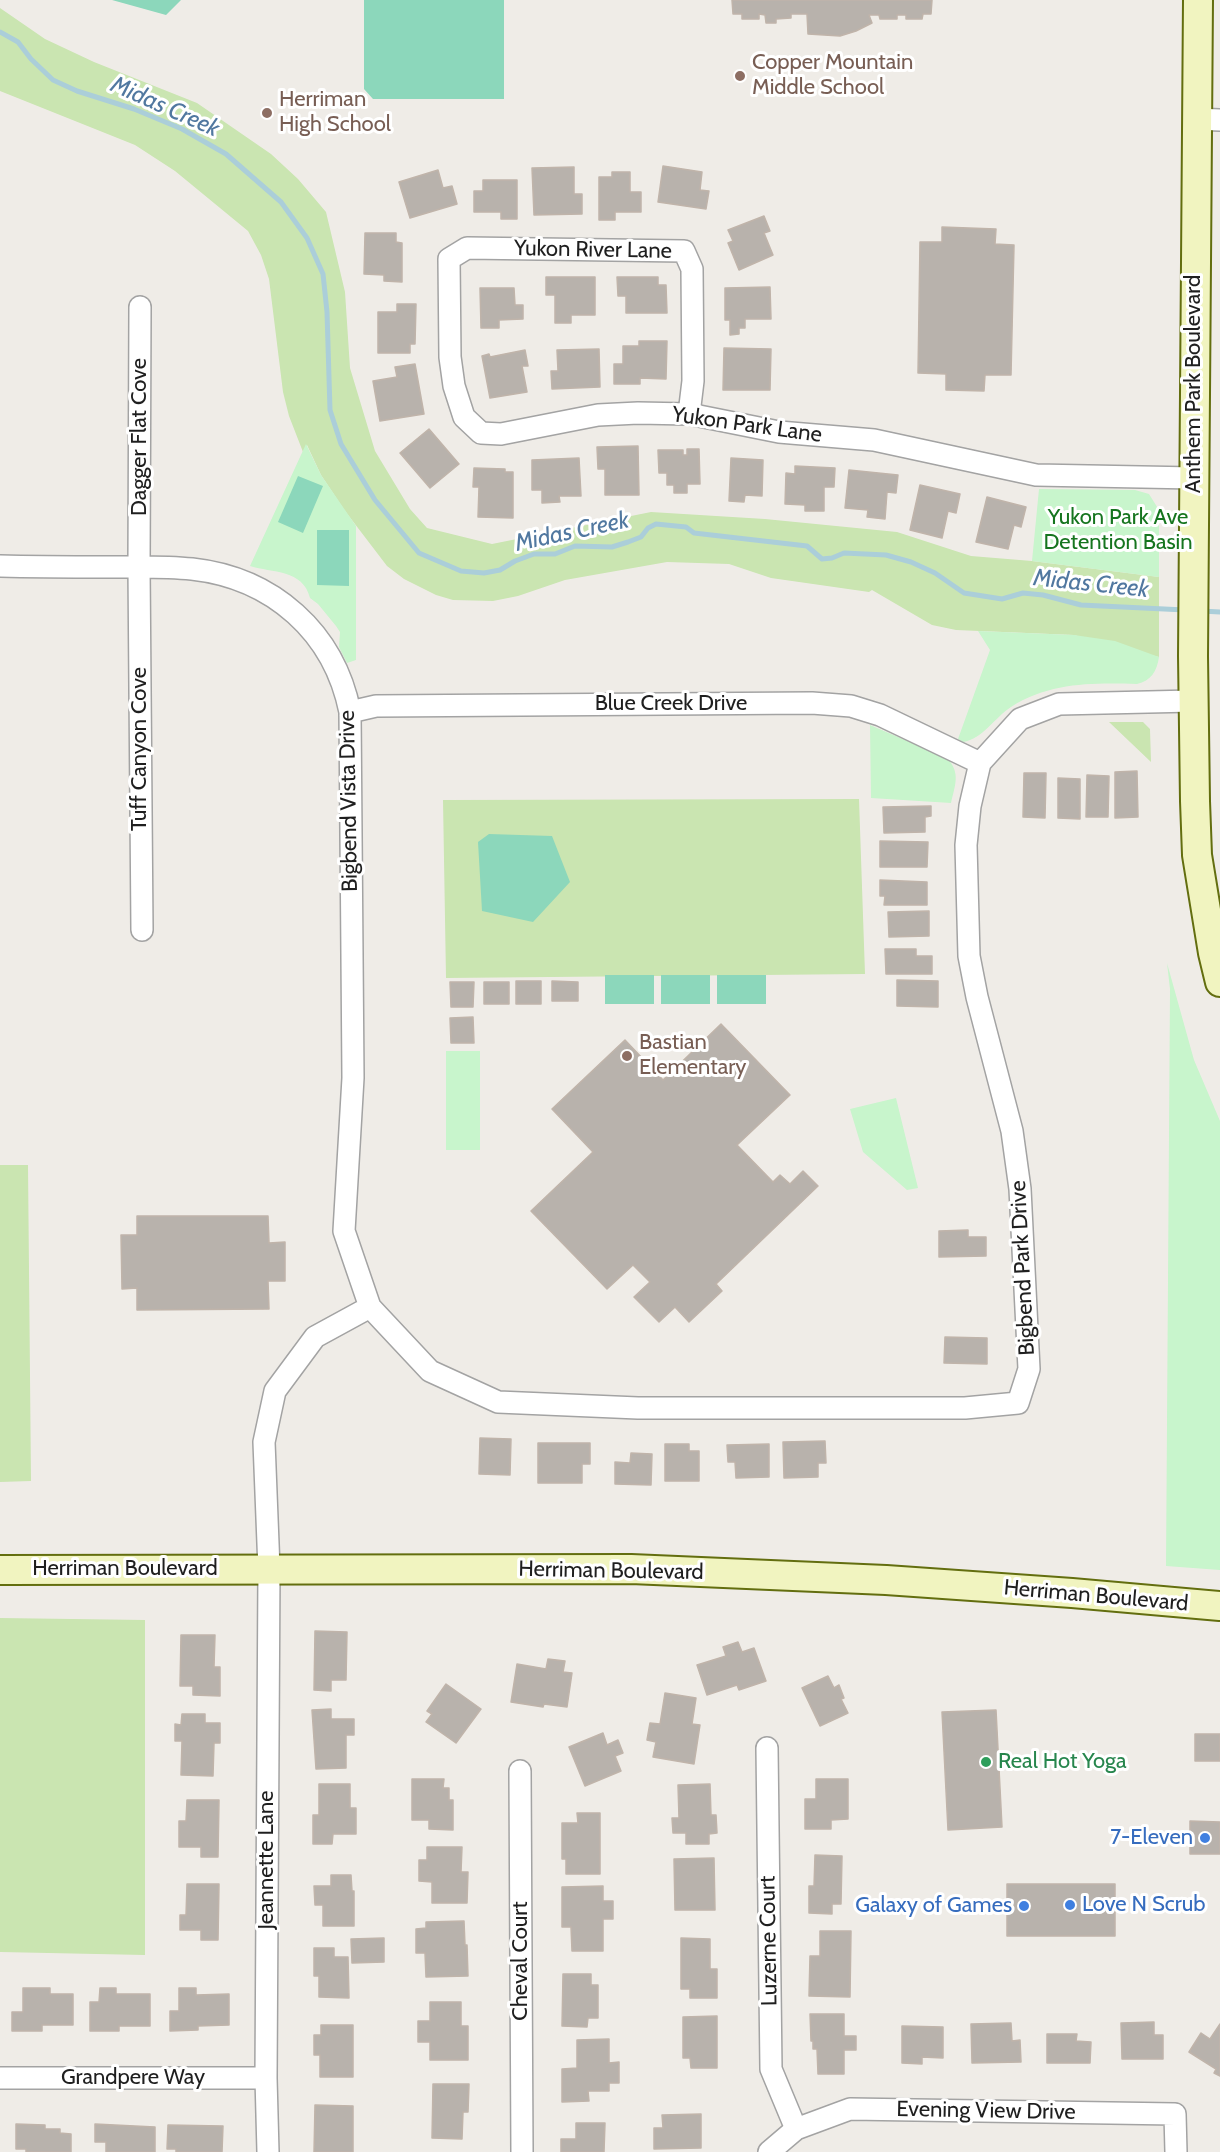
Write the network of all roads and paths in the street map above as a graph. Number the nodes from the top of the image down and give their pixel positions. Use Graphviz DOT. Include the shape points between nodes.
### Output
graph roads {
  1 [pos="1198,0"];
  2 [pos="1208,119"];
  3 [pos="449,259"];
  4 [pos="140,307"];
  5 [pos="689,414"];
  6 [pos="1194,478"];
  7 [pos="0,566"];
  8 [pos="139,567"];
  9 [pos="1193,701"];
  10 [pos="350,712"];
  11 [pos="980,763"];
  12 [pos="141,930"];
  13 [pos="1220,982"];
  14 [pos="370,1307"];
  15 [pos="269,1569"];
  16 [pos="0,1570"];
  17 [pos="1220,1606"];
  18 [pos="767,1748"];
  19 [pos="520,1771"];
  20 [pos="0,2078"];
  21 [pos="266,2078"];
  22 [pos="796,2129"];
  23 [pos="268,2152"];
  24 [pos="522,2152"];
  25 [pos="769,2152"];
  26 [pos="1176,2152"];
  1 -- 2 [label="main road, Anthem Park Boulevard"];
  2 -- 6 [label="main road, Anthem Park Boulevard"];
  3 -- 5 [label="street, Yukon Park Lane" via="454,386 464,417 481,433 501,434 598,415"];
  3 -- 5 [label="street, Yukon River Lane" via="467,248 684,251 692,269 693,381"];
  4 -- 8 [label="street, Dagger Flat Cove"];
  5 -- 6 [label="street, Yukon Park Lane" via="778,432 874,440 1036,475"];
  6 -- 9 [label="main road, Anthem Park Boulevard"];
  7 -- 8 [label="street, Bigbend Vista Drive"];
  8 -- 10 [label="street, Bigbend Vista Drive" via="212,573 249,584 284,605 308,626 327,651 341,678"];
  8 -- 12 [label="street, Tuff Canyon Cove"];
  9 -- 11 [label="street, Bigbend Park Drive" via="1059,704 1020,719"];
  9 -- 13 [label="main road, Anthem Park Boulevard" via="1197,855"];
  10 -- 11 [label="street, Blue Creek Drive" via="376,706 851,706"];
  10 -- 14 [label="street, Bigbend Vista Drive" via="353,1078 344,1231"];
  11 -- 14 [label="street, Bigbend Park Drive" via="966,844 969,956 1012,1131 1020,1189 1029,1369 1018,1403 965,1408 639,1408 498,1402 430,1371"];
  14 -- 15 [label="street, Jeannette Lane" via="315,1337 275,1390 264,1442"];
  15 -- 16 [label="main road, Herriman Boulevard"];
  15 -- 17 [label="main road, Herriman Boulevard" via="631,1569 886,1580"];
  15 -- 21 [label="street, Jeannette Lane"];
  18 -- 22 [label="street, Luzerne Court" via="771,2069"];
  19 -- 24 [label="street, Cheval Court"];
  20 -- 21 [label="street, Grandpere Way"];
  21 -- 23 [label="street, Jeannette Lane"];
  22 -- 25 [label="street, Evening View Drive"];
  22 -- 26 [label="street, Evening View Drive" via="850,2109 1175,2114"];
}
